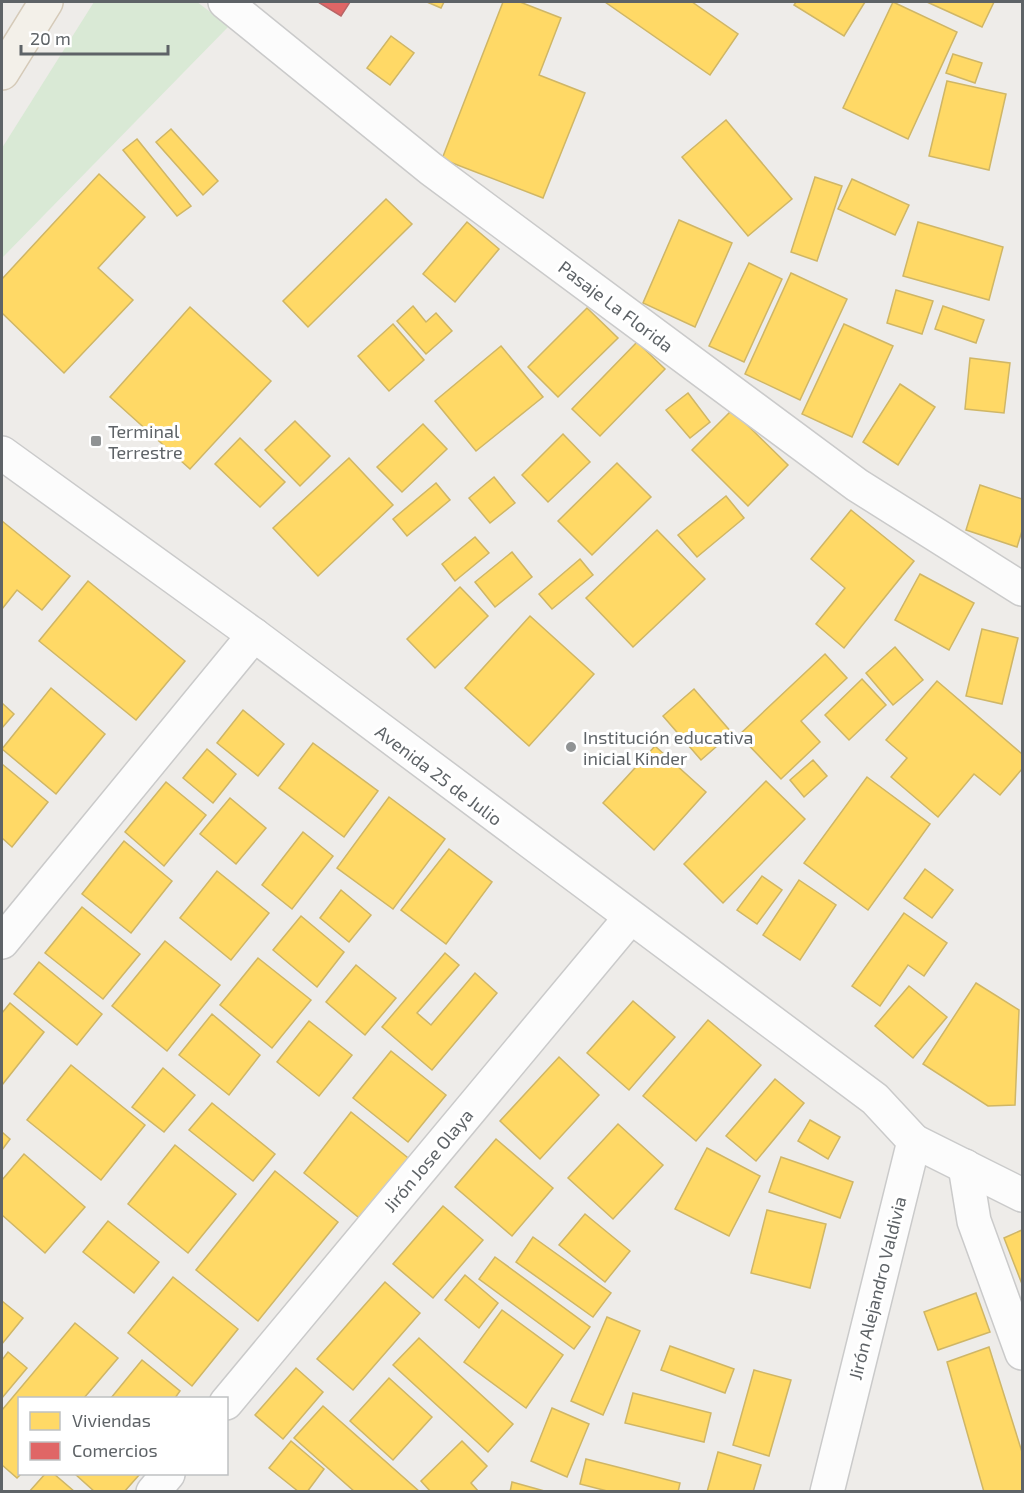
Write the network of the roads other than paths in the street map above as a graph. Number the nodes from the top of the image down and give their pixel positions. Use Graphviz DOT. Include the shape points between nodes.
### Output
graph roads {
  1 [pos="46,2"];
  2 [pos="225,2"];
  3 [pos="2,73"];
  4 [pos="2,453"];
  5 [pos="1023,589"];
  6 [pos="254,635"];
  7 [pos="630,918"];
  8 [pos="2,942"];
  9 [pos="914,1141"];
  10 [pos="965,1166"];
  11 [pos="1023,1195"];
  12 [pos="1023,1353"];
  13 [pos="228,1401"];
  14 [pos="166,1475"];
  15 [pos="153,1491"];
  16 [pos="827,1491"];
  1 -- 3 [label="main road"];
  2 -- 5 [label="street, Pasaje La Florida" via="431,168 856,485"];
  4 -- 6 [label="street, Avenida 25 de Julio"];
  6 -- 7 [label="street, Avenida 25 de Julio"];
  6 -- 8 [label="street"];
  7 -- 9 [label="street, Avenida 25 de Julio" via="875,1099"];
  7 -- 13 [label="street, Jirón Jose Olaya"];
  9 -- 10 [label="street"];
  9 -- 16 [label="street, Jirón Alejandro Valdivia"];
  10 -- 11 [label="street"];
  10 -- 12 [label="street" via="974,1221"];
  14 -- 15 [label="street"];
}
